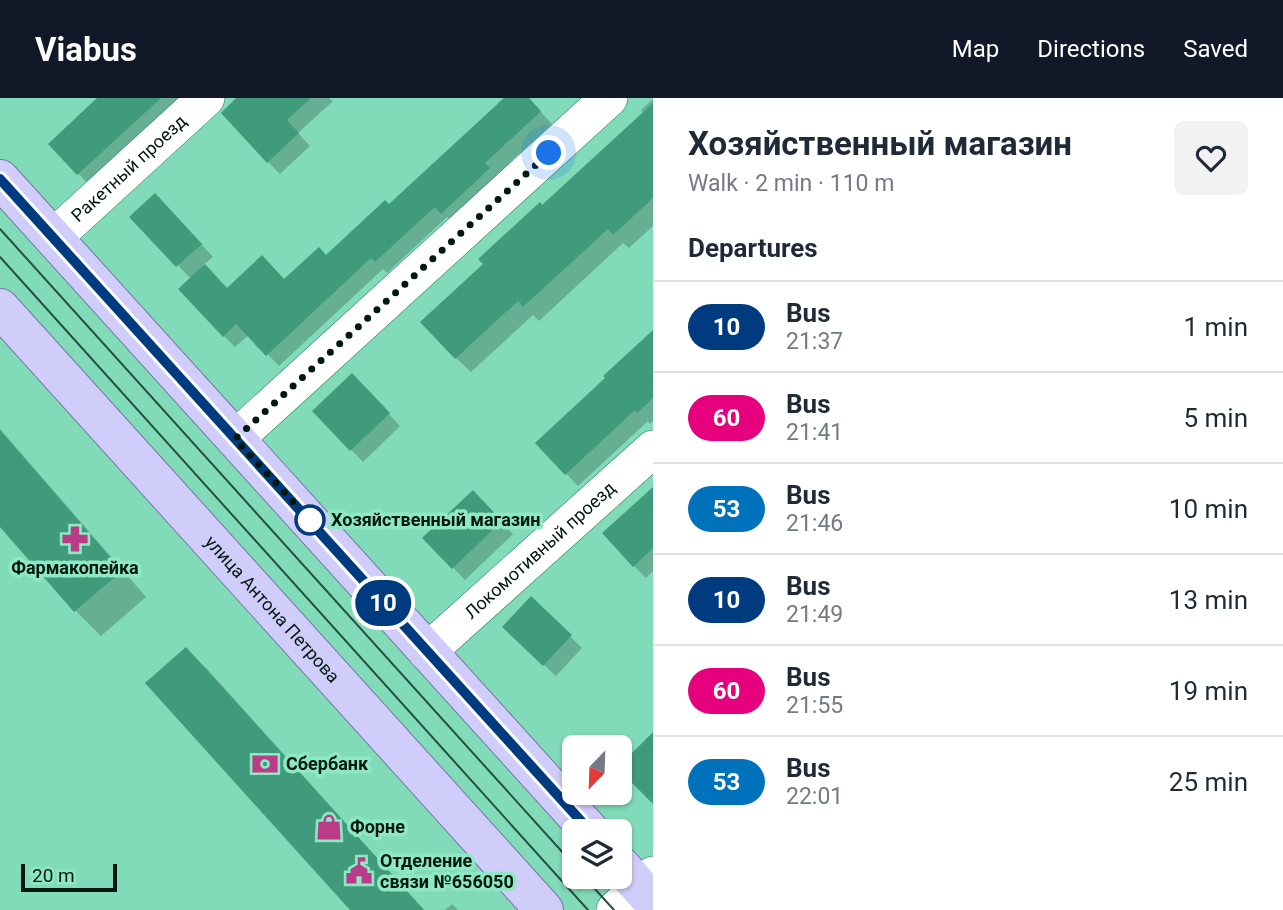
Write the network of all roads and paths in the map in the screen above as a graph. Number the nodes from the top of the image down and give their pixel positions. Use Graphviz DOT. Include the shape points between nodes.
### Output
graph roads {
  1 [pos="206,98"];
  2 [pos="609,98"];
  3 [pos="0,178"];
  4 [pos="53,238"];
  5 [pos="0,308"];
  6 [pos="235,439"];
  7 [pos="653,449"];
  8 [pos="427,652"];
  9 [pos="579,819"];
  10 [pos="544,910"];
  1 -- 4 [label="street, Ракетный проезд"];
  2 -- 6 [label="street"];
  3 -- 4 [label="main road"];
  4 -- 6 [label="main road"];
  5 -- 10 [label="main road, улица Антона Петрова"];
  6 -- 8 [label="main road"];
  7 -- 8 [label="street, Локомотивный проезд"];
  8 -- 9 [label="main road"];
}
